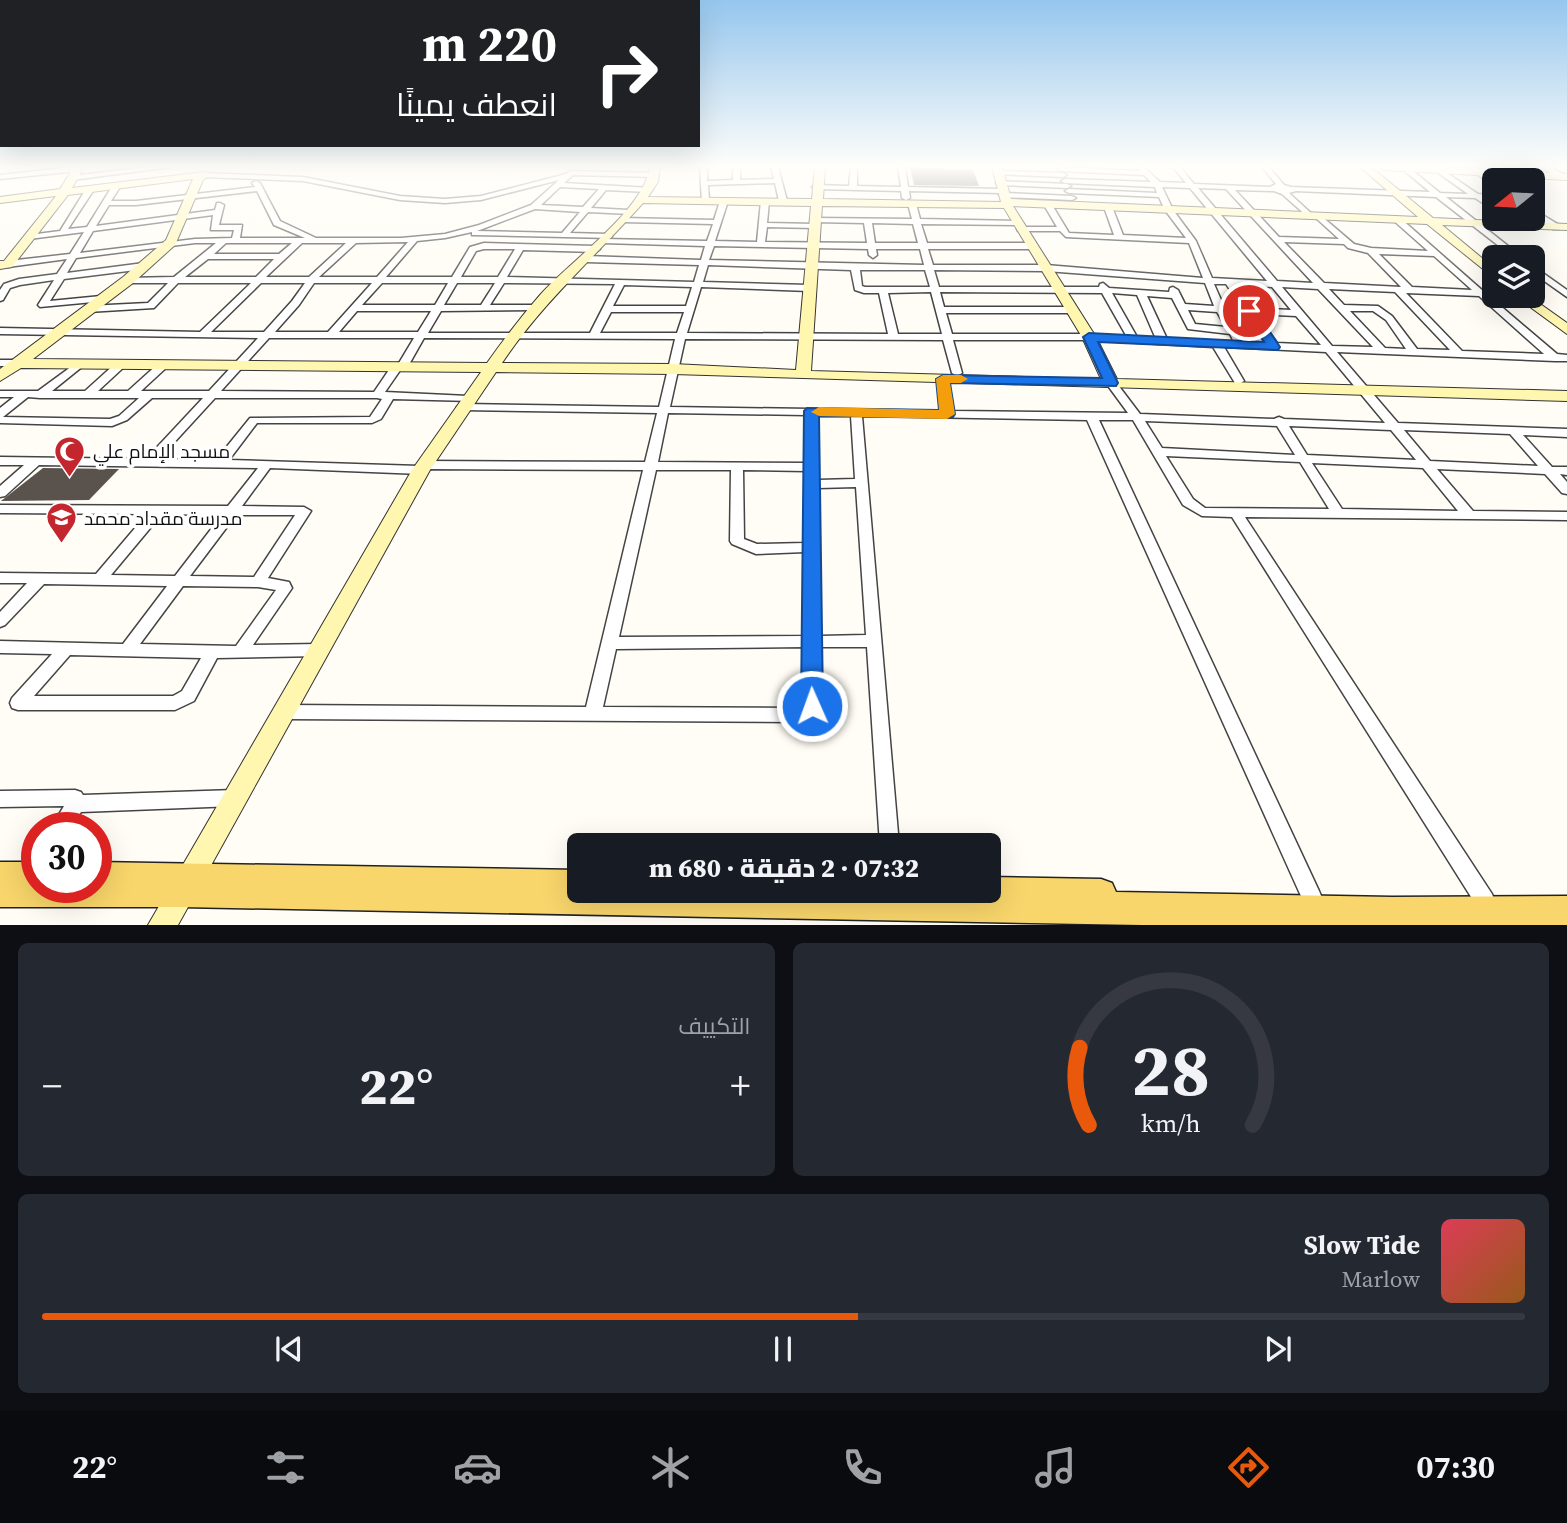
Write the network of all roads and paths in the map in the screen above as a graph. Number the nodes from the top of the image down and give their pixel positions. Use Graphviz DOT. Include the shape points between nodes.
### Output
graph roads {
  1 [pos="50,210"];
  2 [pos="77,210"];
  3 [pos="102,210"];
  4 [pos="128,210"];
  5 [pos="186,210"];
  6 [pos="270,210"];
  7 [pos="525,210"];
  8 [pos="583,210"];
  9 [pos="628,210"];
  10 [pos="658,210"];
  11 [pos="721,210"];
  12 [pos="764,210"];
  13 [pos="816,210"];
  14 [pos="912,210"];
  15 [pos="1012,210"];
  16 [pos="1051,210"];
  17 [pos="1109,210"];
  18 [pos="1169,210"];
  19 [pos="1173,210"];
  20 [pos="1249,210"];
  21 [pos="1307,210"];
  22 [pos="1418,210"];
  23 [pos="1456,210"];
  24 [pos="219,212"];
  25 [pos="1211,212"];
  26 [pos="1252,214"];
  27 [pos="183,217"];
  28 [pos="1315,217"];
  29 [pos="1545,218"];
  30 [pos="1397,220"];
  31 [pos="668,221"];
  32 [pos="868,221"];
  33 [pos="916,221"];
  34 [pos="1430,221"];
  35 [pos="717,222"];
  36 [pos="961,222"];
  37 [pos="815,223"];
  38 [pos="1473,223"];
  39 [pos="1482,223"];
  40 [pos="93,225"];
  41 [pos="763,225"];
  42 [pos="1019,226"];
  43 [pos="1561,227"];
  44 [pos="1062,229"];
  45 [pos="62,233"];
  46 [pos="464,233"];
  47 [pos="483,233"];
  48 [pos="522,234"];
  49 [pos="564,234"];
  50 [pos="1119,236"];
  51 [pos="29,237"];
  52 [pos="1279,239"];
  53 [pos="318,240"];
  54 [pos="354,240"];
  55 [pos="414,240"];
  56 [pos="230,241"];
  57 [pos="299,241"];
  58 [pos="1192,241"];
  59 [pos="171,242"];
  60 [pos="660,242"];
  61 [pos="1346,242"];
  62 [pos="711,243"];
  63 [pos="761,245"];
  64 [pos="969,245"];
  65 [pos="1502,245"];
  66 [pos="598,246"];
  67 [pos="812,246"];
  68 [pos="924,246"];
  69 [pos="1032,246"];
  70 [pos="517,247"];
  71 [pos="872,247"];
  72 [pos="473,248"];
  73 [pos="1371,251"];
  74 [pos="1433,254"];
  75 [pos="72,256"];
  76 [pos="205,256"];
  77 [pos="280,257"];
  78 [pos="705,262"];
  79 [pos="4,264"];
  80 [pos="1482,264"];
  81 [pos="781,265"];
  82 [pos="144,266"];
  83 [pos="812,266"];
  84 [pos="855,267"];
  85 [pos="874,267"];
  86 [pos="930,267"];
  87 [pos="1046,268"];
  88 [pos="1093,274"];
  89 [pos="1545,277"];
  90 [pos="59,278"];
  91 [pos="1169,278"];
  92 [pos="257,279"];
  93 [pos="377,279"];
  94 [pos="454,279"];
  95 [pos="128,280"];
  96 [pos="176,280"];
  97 [pos="311,280"];
  98 [pos="502,280"];
  99 [pos="563,280"];
  100 [pos="1210,281"];
  101 [pos="621,282"];
  102 [pos="1229,282"];
  103 [pos="1274,284"];
  104 [pos="697,285"];
  105 [pos="1321,286"];
  106 [pos="777,288"];
  107 [pos="809,288"];
  108 [pos="934,288"];
  109 [pos="883,289"];
  110 [pos="1059,289"];
  111 [pos="1397,289"];
  112 [pos="1108,290"];
  113 [pos="1409,290"];
  114 [pos="1141,293"];
  115 [pos="1479,293"];
  116 [pos="1482,293"];
  117 [pos="1567,294"];
  118 [pos="1175,295"];
  119 [pos="0,298"];
  120 [pos="102,299"];
  121 [pos="1242,302"];
  122 [pos="1218,305"];
  123 [pos="1181,307"];
  124 [pos="354,308"];
  125 [pos="436,308"];
  126 [pos="484,308"];
  127 [pos="535,308"];
  128 [pos="1341,308"];
  129 [pos="1537,308"];
  130 [pos="88,309"];
  131 [pos="607,309"];
  132 [pos="689,309"];
  133 [pos="939,310"];
  134 [pos="1073,310"];
  135 [pos="1249,311"];
  136 [pos="1300,313"];
  137 [pos="1192,328"];
  138 [pos="1567,330"];
  139 [pos="0,331"];
  140 [pos="1233,331"];
  141 [pos="58,332"];
  142 [pos="202,335"];
  143 [pos="265,335"];
  144 [pos="331,335"];
  145 [pos="421,335"];
  146 [pos="594,335"];
  147 [pos="681,335"];
  148 [pos="513,336"];
  149 [pos="806,337"];
  150 [pos="894,337"];
  151 [pos="947,337"];
  152 [pos="1089,337"];
  153 [pos="1134,340"];
  154 [pos="1163,341"];
  155 [pos="1197,343"];
  156 [pos="1217,345"];
  157 [pos="1242,346"];
  158 [pos="1273,347"];
  159 [pos="1328,349"];
  160 [pos="1382,351"];
  161 [pos="1414,352"];
  162 [pos="1459,354"];
  163 [pos="1555,358"];
  164 [pos="1567,358"];
  165 [pos="0,363"];
  166 [pos="17,363"];
  167 [pos="79,364"];
  168 [pos="120,365"];
  169 [pos="163,365"];
  170 [pos="239,366"];
  171 [pos="400,366"];
  172 [pos="490,367"];
  173 [pos="673,369"];
  174 [pos="803,373"];
  175 [pos="0,376"];
  176 [pos="950,376"];
  177 [pos="1110,380"];
  178 [pos="1239,381"];
  179 [pos="1362,387"];
  180 [pos="1567,393"];
  181 [pos="0,394"];
  182 [pos="24,394"];
  183 [pos="40,395"];
  184 [pos="87,395"];
  185 [pos="130,395"];
  186 [pos="148,395"];
  187 [pos="272,395"];
  188 [pos="212,396"];
  189 [pos="383,396"];
  190 [pos="466,403"];
  191 [pos="664,408"];
  192 [pos="812,411"];
  193 [pos="856,412"];
  194 [pos="0,414"];
  195 [pos="947,414"];
  196 [pos="1091,416"];
  197 [pos="1137,417"];
  198 [pos="0,420"];
  199 [pos="254,420"];
  200 [pos="1279,420"];
  201 [pos="1394,426"];
  202 [pos="1513,430"];
  203 [pos="1567,433"];
  204 [pos="1160,452"];
  205 [pos="1302,459"];
  206 [pos="0,461"];
  207 [pos="34,462"];
  208 [pos="149,463"];
  209 [pos="220,463"];
  210 [pos="267,464"];
  211 [pos="1428,466"];
  212 [pos="651,467"];
  213 [pos="737,467"];
  214 [pos="423,468"];
  215 [pos="1548,470"];
  216 [pos="1567,471"];
  217 [pos="811,476"];
  218 [pos="862,482"];
  219 [pos="1567,490"];
  220 [pos="0,493"];
  221 [pos="0,509"];
  222 [pos="158,510"];
  223 [pos="232,511"];
  224 [pos="1237,514"];
  225 [pos="1339,515"];
  226 [pos="1469,515"];
  227 [pos="1567,516"];
  228 [pos="810,547"];
  229 [pos="0,578"];
  230 [pos="41,578"];
  231 [pos="99,580"];
  232 [pos="177,582"];
  233 [pos="258,582"];
  234 [pos="0,621"];
  235 [pos="810,640"];
  236 [pos="875,641"];
  237 [pos="610,643"];
  238 [pos="0,647"];
  239 [pos="66,649"];
  240 [pos="320,650"];
  241 [pos="126,651"];
  242 [pos="241,651"];
  243 [pos="212,652"];
  244 [pos="285,712"];
  245 [pos="593,714"];
  246 [pos="235,798"];
  247 [pos="0,799"];
  248 [pos="76,804"];
  249 [pos="71,812"];
  250 [pos="889,833"];
  251 [pos="112,878"];
  252 [pos="19,879"];
  253 [pos="185,885"];
  254 [pos="567,885"];
  255 [pos="1001,893"];
  256 [pos="1312,898"];
  257 [pos="1567,900"];
  258 [pos="1485,901"];
  259 [pos="1567,912"];
  260 [pos="162,925"];
  1 -- 51 [label="street"];
  2 -- 45 [label="street"];
  3 -- 40 [label="street"];
  4 -- 40 [label="street" via="123,217"];
  5 -- 27 [label="street"];
  6 -- 53 [label="street" via="277,223"];
  7 -- 46 [label="street"];
  8 -- 49 [label="street"];
  9 -- 66 [label="street"];
  10 -- 31 [label="street"];
  11 -- 35 [label="street"];
  12 -- 41 [label="street"];
  13 -- 37 [label="street"];
  14 -- 33 [label="street"];
  15 -- 42 [label="street"];
  16 -- 44 [label="street"];
  17 -- 50 [label="street"];
  18 -- 58 [label="street"];
  19 -- 25 [label="street"];
  20 -- 26 [label="street"];
  21 -- 28 [label="street"];
  22 -- 34 [label="street"];
  23 -- 38 [label="street"];
  24 -- 27 [label="street"];
  24 -- 56 [label="street" via="214,228 239,227"];
  25 -- 26 [label="street"];
  25 -- 103 [label="street"];
  26 -- 28 [label="street"];
  26 -- 52 [label="street"];
  27 -- 40 [label="street"];
  27 -- 59 [label="street"];
  28 -- 30 [label="street"];
  28 -- 61 [label="street"];
  29 -- 43 [label="street"];
  30 -- 34 [label="street"];
  30 -- 74 [label="street"];
  31 -- 35 [label="street"];
  31 -- 60 [label="street"];
  32 -- 33 [label="street"];
  32 -- 37 [label="street"];
  32 -- 71 [label="street"];
  33 -- 36 [label="street"];
  33 -- 68 [label="street"];
  34 -- 38 [label="street"];
  34 -- 80 [label="street"];
  35 -- 62 [label="street"];
  36 -- 42 [label="street"];
  36 -- 64 [label="street"];
  37 -- 41 [label="street"];
  37 -- 67 [label="street"];
  38 -- 39 [label="street"];
  38 -- 65 [label="street"];
  40 -- 45 [label="street"];
  40 -- 75 [label="street"];
  41 -- 63 [label="street"];
  42 -- 44 [label="street"];
  42 -- 69 [label="street"];
  44 -- 50 [label="street" via="1066,235"];
  45 -- 51 [label="street"];
  46 -- 47 [label="street"];
  46 -- 55 [label="street"];
  47 -- 48 [label="street"];
  47 -- 72 [label="street"];
  48 -- 49 [label="street"];
  48 -- 70 [label="street"];
  49 -- 66 [label="street"];
  50 -- 58 [label="street"];
  51 -- 79 [label="street"];
  52 -- 61 [label="street"];
  52 -- 105 [label="street"];
  53 -- 54 [label="street"];
  53 -- 57 [label="street"];
  54 -- 55 [label="street"];
  54 -- 97 [label="street"];
  55 -- 93 [label="street"];
  56 -- 57 [label="street"];
  56 -- 59 [label="street"];
  56 -- 76 [label="street"];
  57 -- 77 [label="street"];
  58 -- 100 [label="street"];
  59 -- 75 [label="street"];
  59 -- 82 [label="street"];
  60 -- 62 [label="street"];
  60 -- 66 [label="street"];
  61 -- 73 [label="street" via="1357,250"];
  62 -- 63 [label="street"];
  62 -- 78 [label="street"];
  63 -- 67 [label="street"];
  64 -- 68 [label="street"];
  64 -- 69 [label="street"];
  66 -- 70 [label="street"];
  66 -- 78 [label="street"];
  66 -- 99 [label="street"];
  67 -- 71 [label="street"];
  67 -- 83 [label="street"];
  68 -- 71 [label="street"];
  68 -- 86 [label="street"];
  69 -- 87 [label="street"];
  70 -- 72 [label="street"];
  70 -- 98 [label="street"];
  71 -- 85 [label="street"];
  72 -- 94 [label="street"];
  73 -- 74 [label="street"];
  73 -- 113 [label="street"];
  74 -- 115 [label="street"];
  75 -- 79 [label="street"];
  75 -- 90 [label="street"];
  76 -- 77 [label="street"];
  76 -- 96 [label="street"];
  77 -- 92 [label="street"];
  78 -- 81 [label="street"];
  78 -- 104 [label="street"];
  81 -- 83 [label="street"];
  81 -- 106 [label="street"];
  82 -- 90 [label="street"];
  82 -- 95 [label="street"];
  83 -- 84 [label="street"];
  83 -- 107 [label="street"];
  84 -- 85 [label="street"];
  84 -- 109 [label="street" via="858,288"];
  85 -- 86 [label="street"];
  86 -- 87 [label="street"];
  86 -- 108 [label="street"];
  87 -- 88 [label="street"];
  87 -- 110 [label="street"];
  88 -- 91 [label="street"];
  88 -- 112 [label="street"];
  89 -- 117 [label="street"];
  90 -- 119 [label="street" via="11,284"];
  90 -- 120 [label="street" via="43,305"];
  91 -- 100 [label="street"];
  91 -- 118 [label="street"];
  92 -- 96 [label="street"];
  92 -- 97 [label="street"];
  92 -- 142 [label="street" via="239,303"];
  93 -- 94 [label="street"];
  93 -- 97 [label="street"];
  93 -- 124 [label="street"];
  94 -- 98 [label="street"];
  94 -- 125 [label="street"];
  95 -- 96 [label="street"];
  95 -- 120 [label="street"];
  96 -- 130 [label="street" via="149,307"];
  97 -- 143 [label="street"];
  98 -- 99 [label="street"];
  98 -- 126 [label="street"];
  99 -- 101 [label="street"];
  99 -- 127 [label="street"];
  100 -- 102 [label="street"];
  100 -- 122 [label="street"];
  101 -- 104 [label="street"];
  101 -- 131 [label="street"];
  102 -- 103 [label="street"];
  102 -- 121 [label="street"];
  103 -- 105 [label="street"];
  103 -- 136 [label="street"];
  104 -- 106 [label="street"];
  104 -- 132 [label="street"];
  105 -- 111 [label="street"];
  105 -- 128 [label="street"];
  106 -- 107 [label="street"];
  107 -- 149 [label="street"];
  108 -- 109 [label="street"];
  108 -- 110 [label="street"];
  108 -- 133 [label="street"];
  109 -- 150 [label="street"];
  110 -- 112 [label="street"];
  110 -- 134 [label="street"];
  111 -- 113 [label="street"];
  111 -- 162 [label="street"];
  112 -- 114 [label="street"];
  112 -- 153 [label="street"];
  113 -- 115 [label="street"];
  114 -- 118 [label="street"];
  114 -- 154 [label="street"];
  115 -- 116 [label="street"];
  115 -- 163 [label="street"];
  118 -- 123 [label="street"];
  120 -- 130 [label="street"];
  121 -- 122 [label="street"];
  121 -- 135 [label="street"];
  122 -- 123 [label="street"];
  122 -- 140 [label="street"];
  123 -- 137 [label="street"];
  124 -- 125 [label="street"];
  124 -- 144 [label="street"];
  125 -- 126 [label="street"];
  125 -- 145 [label="street"];
  126 -- 127 [label="street"];
  127 -- 148 [label="street"];
  128 -- 160 [label="street"];
  128 -- 161 [label="street" via="1374,308 1389,318"];
  129 -- 138 [label="street"];
  130 -- 141 [label="street"];
  131 -- 132 [label="street"];
  131 -- 146 [label="street"];
  132 -- 147 [label="street"];
  133 -- 134 [label="street"];
  133 -- 151 [label="street"];
  134 -- 152 [label="street"];
  135 -- 136 [label="street"];
  135 -- 158 [label="street"];
  136 -- 159 [label="street"];
  137 -- 140 [label="street"];
  137 -- 155 [label="street"];
  139 -- 141 [label="street"];
  140 -- 157 [label="street"];
  141 -- 142 [label="street"];
  141 -- 166 [label="street"];
  142 -- 143 [label="street"];
  143 -- 144 [label="street"];
  143 -- 170 [label="street"];
  144 -- 145 [label="street"];
  145 -- 148 [label="street"];
  145 -- 171 [label="street"];
  146 -- 147 [label="street"];
  146 -- 148 [label="street"];
  147 -- 149 [label="street"];
  147 -- 173 [label="street"];
  148 -- 172 [label="street"];
  149 -- 150 [label="street"];
  149 -- 174 [label="street"];
  150 -- 151 [label="street"];
  151 -- 152 [label="street"];
  151 -- 176 [label="street"];
  152 -- 153 [label="street"];
  152 -- 177 [label="street"];
  153 -- 154 [label="street"];
  154 -- 155 [label="street"];
  155 -- 156 [label="street"];
  156 -- 157 [label="street"];
  156 -- 178 [label="street"];
  157 -- 158 [label="street"];
  158 -- 159 [label="street"];
  159 -- 160 [label="street"];
  159 -- 179 [label="street"];
  160 -- 161 [label="street"];
  161 -- 162 [label="street"];
  162 -- 163 [label="street"];
  163 -- 164 [label="street"];
  165 -- 166 [label="street"];
  166 -- 167 [label="street"];
  166 -- 175 [label="street"];
  167 -- 168 [label="street"];
  167 -- 183 [label="street"];
  168 -- 169 [label="street"];
  168 -- 184 [label="street"];
  169 -- 170 [label="street"];
  169 -- 185 [label="street"];
  170 -- 171 [label="street"];
  170 -- 188 [label="street"];
  171 -- 172 [label="street"];
  171 -- 189 [label="street"];
  172 -- 173 [label="street"];
  172 -- 190 [label="street"];
  173 -- 174 [label="street"];
  173 -- 191 [label="street"];
  174 -- 176 [label="street"];
  176 -- 177 [label="street"];
  176 -- 195 [label="street"];
  177 -- 178 [label="street"];
  177 -- 179 [label="street"];
  177 -- 197 [label="street"];
  178 -- 179 [label="street"];
  179 -- 180 [label="street"];
  179 -- 201 [label="street"];
  181 -- 182 [label="street"];
  182 -- 183 [label="street"];
  182 -- 194 [label="street"];
  183 -- 184 [label="street"];
  184 -- 185 [label="street"];
  185 -- 186 [label="street"];
  186 -- 188 [label="street"];
  186 -- 198 [label="street" via="112,423"];
  187 -- 188 [label="street"];
  187 -- 189 [label="street"];
  187 -- 199 [label="street"];
  188 -- 208 [label="street"];
  189 -- 190 [label="street"];
  189 -- 199 [label="street" via="372,420"];
  190 -- 191 [label="street"];
  190 -- 214 [label="street"];
  191 -- 192 [label="street"];
  191 -- 212 [label="street"];
  192 -- 193 [label="street"];
  192 -- 217 [label="street"];
  193 -- 195 [label="street"];
  193 -- 218 [label="street"];
  195 -- 196 [label="street"];
  196 -- 197 [label="street"];
  196 -- 256 [label="street"];
  197 -- 200 [label="street"];
  197 -- 204 [label="street"];
  199 -- 209 [label="street"];
  200 -- 201 [label="street"];
  200 -- 205 [label="street"];
  201 -- 202 [label="street"];
  201 -- 211 [label="street"];
  202 -- 203 [label="street"];
  202 -- 215 [label="street"];
  204 -- 205 [label="street"];
  204 -- 224 [label="street" via="1194,507 1202,512"];
  205 -- 211 [label="street"];
  205 -- 225 [label="street"];
  206 -- 207 [label="street"];
  207 -- 208 [label="street"];
  207 -- 220 [label="street"];
  208 -- 209 [label="street"];
  209 -- 210 [label="street"];
  210 -- 214 [label="street"];
  210 -- 223 [label="street"];
  211 -- 215 [label="street"];
  211 -- 226 [label="street"];
  212 -- 213 [label="street"];
  212 -- 214 [label="street"];
  212 -- 237 [label="street"];
  213 -- 217 [label="street"];
  213 -- 228 [label="street" via="737,541 756,549"];
  214 -- 240 [label="street"];
  215 -- 216 [label="street"];
  215 -- 219 [label="street"];
  217 -- 218 [label="street"];
  217 -- 228 [label="street"];
  218 -- 236 [label="street"];
  221 -- 222 [label="street"];
  222 -- 223 [label="street"];
  222 -- 231 [label="street"];
  223 -- 232 [label="street"];
  223 -- 233 [label="street" via="304,511"];
  224 -- 225 [label="street"];
  224 -- 258 [label="street"];
  225 -- 226 [label="street"];
  226 -- 227 [label="street"];
  228 -- 235 [label="street"];
  229 -- 230 [label="street"];
  230 -- 231 [label="street"];
  230 -- 234 [label="street"];
  231 -- 232 [label="street"];
  232 -- 233 [label="street"];
  232 -- 241 [label="street"];
  233 -- 242 [label="street" via="280,583 285,588"];
  235 -- 236 [label="street"];
  235 -- 237 [label="street"];
  235 -- 245 [label="street" via="812,706 803,714"];
  236 -- 250 [label="street"];
  237 -- 245 [label="street"];
  238 -- 239 [label="street"];
  239 -- 241 [label="street"];
  239 -- 243 [label="street" via="18,703 175,704 188,696"];
  240 -- 242 [label="street"];
  240 -- 244 [label="street"];
  241 -- 243 [label="street"];
  242 -- 243 [label="street"];
  244 -- 245 [label="street"];
  244 -- 246 [label="street"];
  246 -- 248 [label="street"];
  246 -- 253 [label="street"];
  247 -- 248 [label="street" via="75,798"];
  248 -- 249 [label="street"];
  251 -- 253 [label="main road"];
  252 -- 253 [label="main road"];
  253 -- 254 [label="main road"];
  253 -- 259 [label="main road" via="1392,913"];
  253 -- 260 [label="street"];
  255 -- 256 [label="main road"];
  256 -- 258 [label="main road"];
  257 -- 258 [label="main road"];
}
